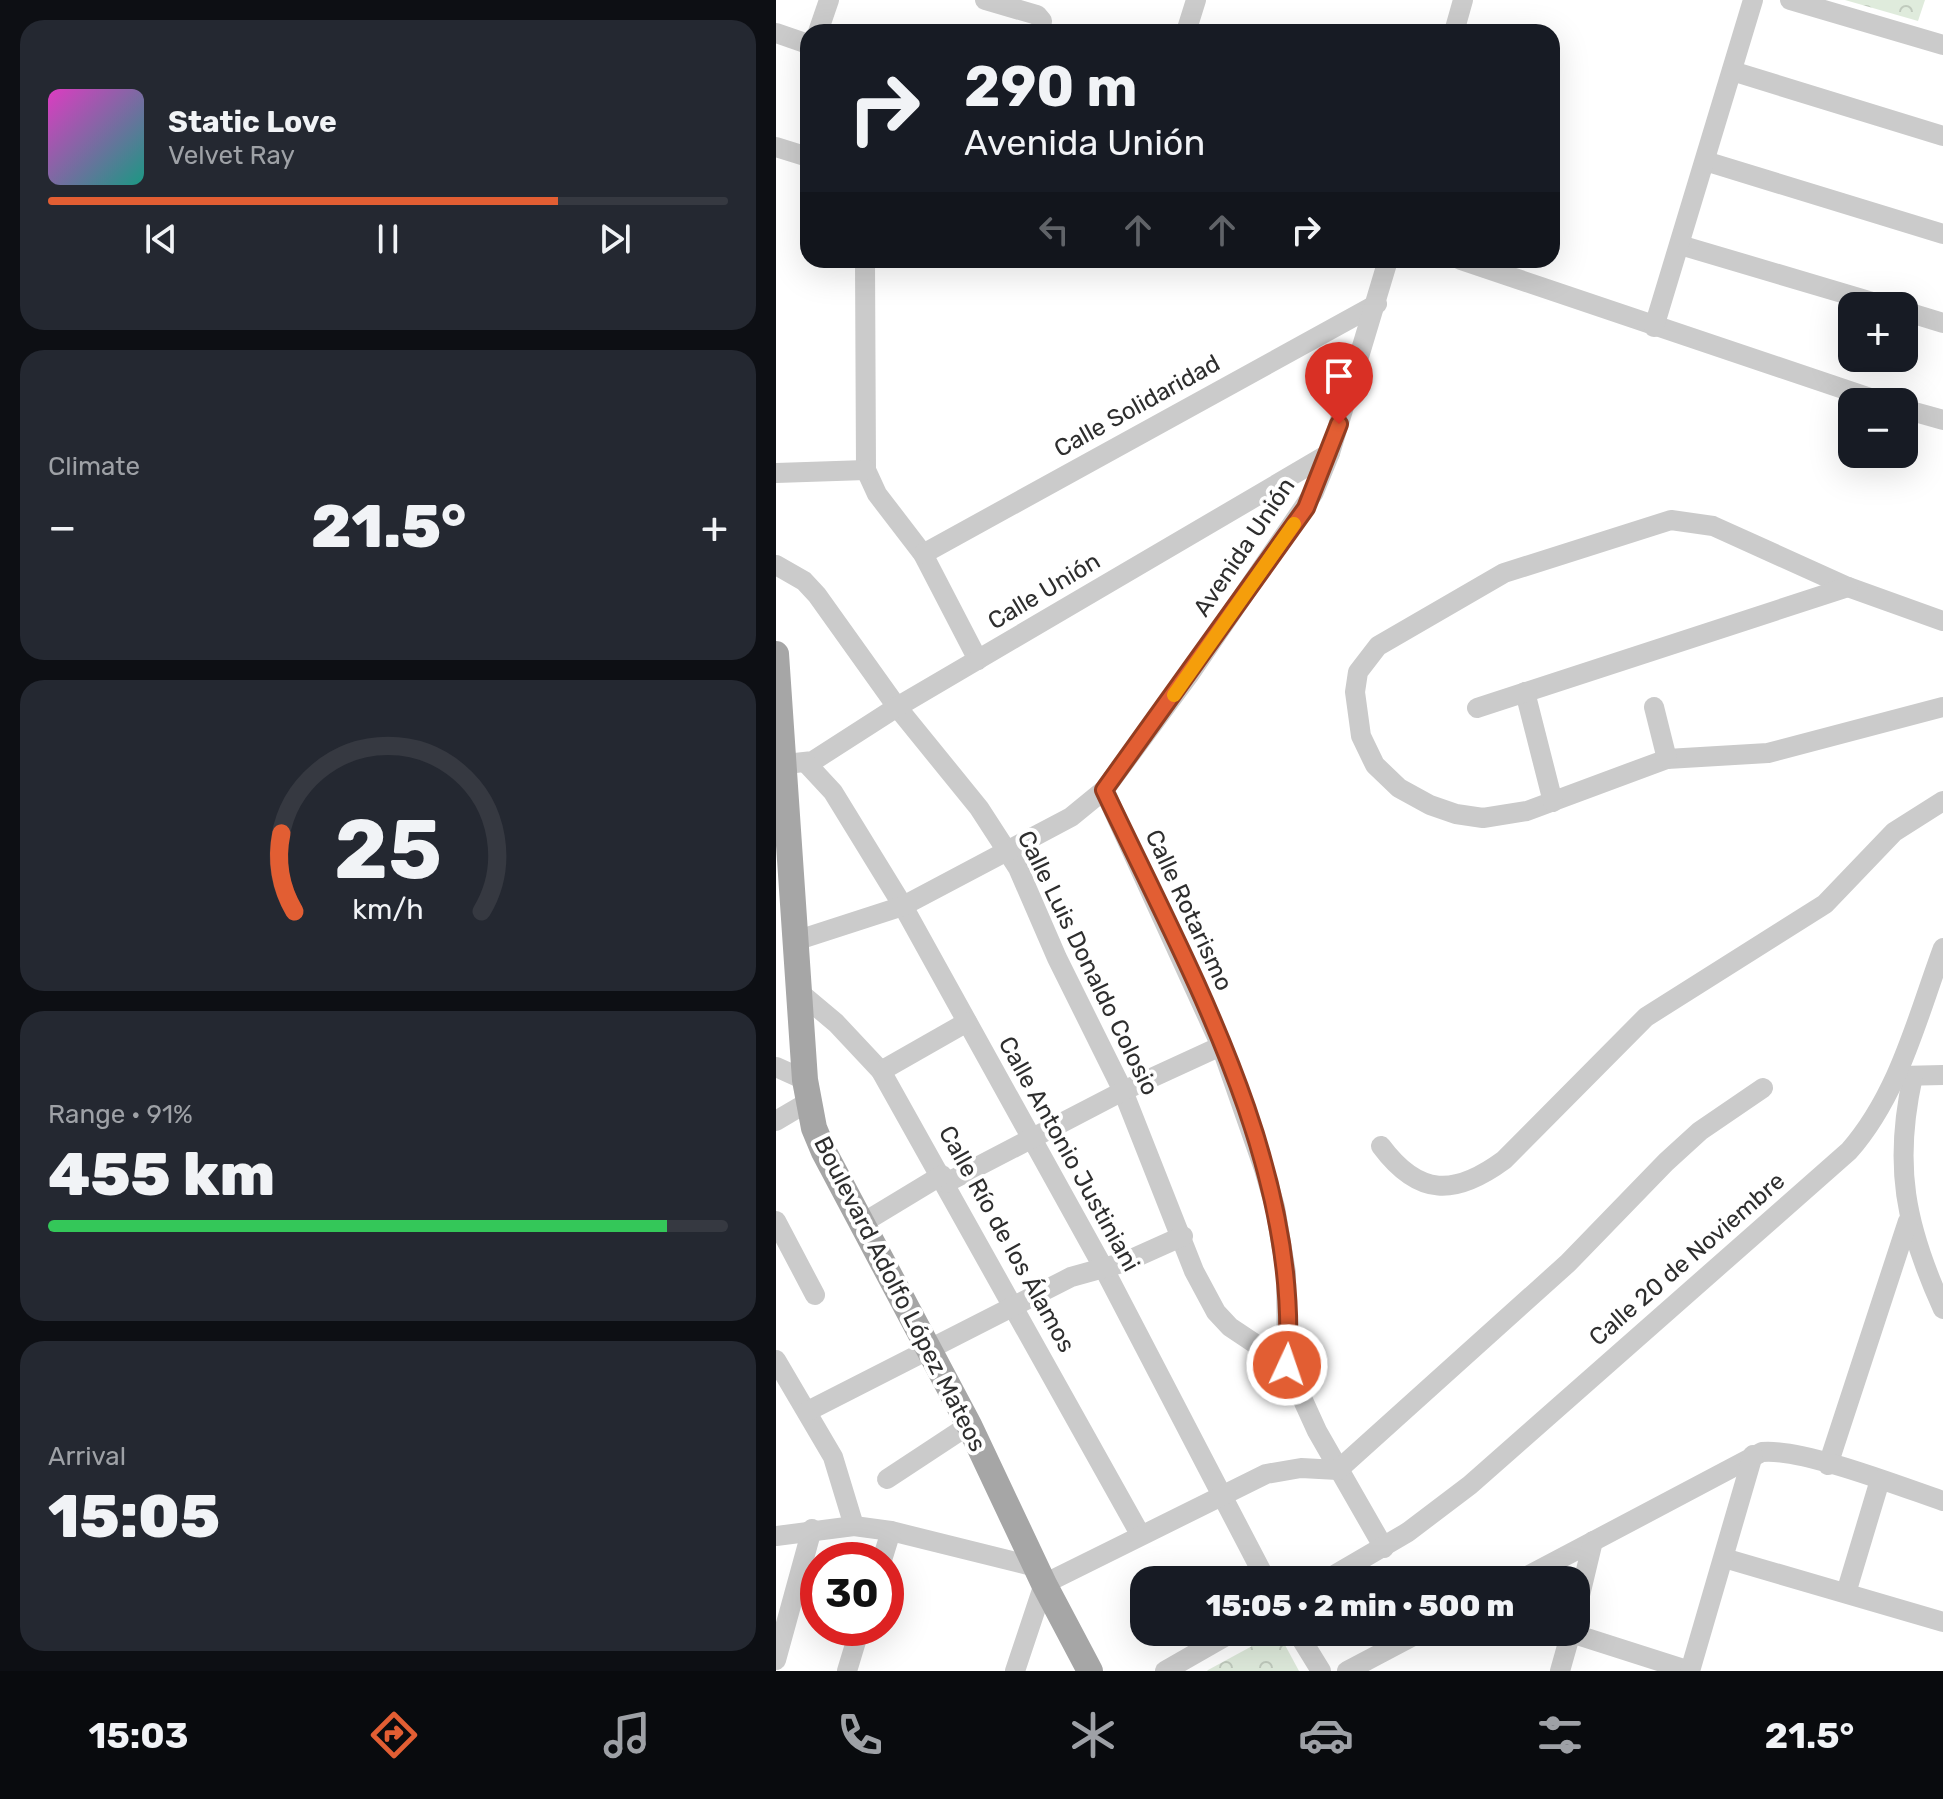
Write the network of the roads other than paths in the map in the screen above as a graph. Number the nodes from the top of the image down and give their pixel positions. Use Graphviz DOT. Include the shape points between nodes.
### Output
graph roads {
  1 [pos="829,0"];
  2 [pos="985,0"];
  3 [pos="1196,0"];
  4 [pos="1463,0"];
  5 [pos="1753,0"];
  6 [pos="1790,0"];
  7 [pos="821,24"];
  8 [pos="1041,24"];
  9 [pos="1188,24"];
  10 [pos="1456,24"];
  11 [pos="776,33"];
  12 [pos="800,41"];
  13 [pos="1943,45"];
  14 [pos="1732,71"];
  15 [pos="1943,136"];
  16 [pos="776,147"];
  17 [pos="800,154"];
  18 [pos="1705,161"];
  19 [pos="1943,234"];
  20 [pos="1680,245"];
  21 [pos="865,268"];
  22 [pos="1386,268"];
  23 [pos="1484,268"];
  24 [pos="1839,292"];
  25 [pos="1377,304"];
  26 [pos="1918,315"];
  27 [pos="1943,323"];
  28 [pos="1654,327"];
  29 [pos="1839,388"];
  30 [pos="1918,413"];
  31 [pos="1943,420"];
  32 [pos="1330,453"];
  33 [pos="866,470"];
  34 [pos="776,473"];
  35 [pos="923,554"];
  36 [pos="776,565"];
  37 [pos="1848,587"];
  38 [pos="1943,621"];
  39 [pos="776,654"];
  40 [pos="978,660"];
  41 [pos="1525,692"];
  42 [pos="897,707"];
  43 [pos="1654,707"];
  44 [pos="1943,707"];
  45 [pos="1477,708"];
  46 [pos="1667,759"];
  47 [pos="789,761"];
  48 [pos="1104,790"];
  49 [pos="1943,801"];
  50 [pos="1553,802"];
  51 [pos="1009,852"];
  52 [pos="784,880"];
  53 [pos="903,906"];
  54 [pos="795,941"];
  55 [pos="1943,948"];
  56 [pos="799,992"];
  57 [pos="967,1022"];
  58 [pos="1221,1046"];
  59 [pos="776,1067"];
  60 [pos="881,1071"];
  61 [pos="1943,1075"];
  62 [pos="1904,1076"];
  63 [pos="1763,1088"];
  64 [pos="807,1091"];
  65 [pos="1123,1091"];
  66 [pos="776,1121"];
  67 [pos="1033,1138"];
  68 [pos="1381,1146"];
  69 [pos="944,1179"];
  70 [pos="776,1221"];
  71 [pos="1908,1221"];
  72 [pos="861,1224"];
  73 [pos="1183,1236"];
  74 [pos="1103,1267"];
  75 [pos="815,1295"];
  76 [pos="1015,1306"];
  77 [pos="1943,1309"];
  78 [pos="929,1349"];
  79 [pos="776,1360"];
  80 [pos="1287,1365"];
  81 [pos="784,1388"];
  82 [pos="808,1411"];
  83 [pos="969,1425"];
  84 [pos="1753,1455"];
  85 [pos="1828,1465"];
  86 [pos="1338,1470"];
  87 [pos="887,1479"];
  88 [pos="1880,1480"];
  89 [pos="1220,1495"];
  90 [pos="1942,1497"];
  91 [pos="854,1526"];
  92 [pos="812,1529"];
  93 [pos="891,1531"];
  94 [pos="1140,1534"];
  95 [pos="776,1536"];
  96 [pos="1593,1541"];
  97 [pos="888,1542"];
  98 [pos="1384,1548"];
  99 [pos="1724,1558"];
  100 [pos="1258,1566"];
  101 [pos="1351,1566"];
  102 [pos="1546,1566"];
  103 [pos="1587,1566"];
  104 [pos="1040,1576"];
  105 [pos="1846,1593"];
  106 [pos="1943,1622"];
  107 [pos="1590,1639"];
  108 [pos="855,1646"];
  109 [pos="1209,1646"];
  110 [pos="1306,1646"];
  111 [pos="1394,1646"];
  112 [pos="1567,1646"];
  113 [pos="776,1660"];
  114 [pos="847,1671"];
  115 [pos="1015,1671"];
  116 [pos="1090,1671"];
  117 [pos="1165,1671"];
  118 [pos="1321,1671"];
  119 [pos="1347,1671"];
  120 [pos="1560,1671"];
  121 [pos="1690,1671"];
  1 -- 7 [label="street"];
  2 -- 8 [label="street" via="1037,15"];
  3 -- 9 [label="street"];
  4 -- 10 [label="street"];
  5 -- 14 [label="street"];
  6 -- 13 [label="street"];
  11 -- 12 [label="street"];
  14 -- 15 [label="street"];
  14 -- 18 [label="street"];
  16 -- 17 [label="street"];
  18 -- 19 [label="street"];
  18 -- 20 [label="street"];
  20 -- 24 [label="street"];
  20 -- 28 [label="street"];
  21 -- 33 [label="street"];
  22 -- 25 [label="street, Avenida Unión"];
  23 -- 28 [label="street"];
  25 -- 32 [label="street, Avenida Unión"];
  25 -- 35 [label="street, Calle Solidaridad"];
  26 -- 27 [label="street"];
  28 -- 29 [label="street"];
  30 -- 31 [label="street"];
  32 -- 40 [label="street, Calle Unión"];
  32 -- 48 [label="street, Avenida Unión" via="1306,508"];
  33 -- 34 [label="street"];
  33 -- 35 [label="street" via="877,494"];
  35 -- 40 [label="street"];
  36 -- 42 [label="street, Calle Luis Donaldo Colosio" via="817,595"];
  37 -- 38 [label="street"];
  37 -- 41 [label="street"];
  37 -- 50 [label="street" via="1713,526 1671,520 1504,573 1366,658 1355,692 1361,736 1375,765 1399,788 1456,814 1483,818"];
  39 -- 47 [label="main road, Boulevard Adolfo López Mateos"];
  40 -- 42 [label="street, Calle Unión"];
  41 -- 45 [label="street"];
  41 -- 50 [label="street"];
  42 -- 47 [label="street, Calle Unión"];
  42 -- 51 [label="street, Calle Luis Donaldo Colosio"];
  43 -- 46 [label="street"];
  44 -- 46 [label="street" via="1768,753"];
  46 -- 50 [label="street"];
  47 -- 52 [label="main road, Boulevard Adolfo López Mateos"];
  47 -- 53 [label="street, Calle Antonio Justiniani" via="833,792"];
  48 -- 51 [label="street, Avenida Unión" via="1071,817"];
  48 -- 58 [label="street, Calle Rotarismo"];
  49 -- 68 [label="street" via="1894,832 1825,904 1646,1017 1484,1174 1455,1185 1429,1185 1409,1177"];
  51 -- 53 [label="street, Avenida Unión"];
  51 -- 65 [label="street, Calle Luis Donaldo Colosio"];
  52 -- 54 [label="main road, Boulevard Adolfo López Mateos"];
  53 -- 54 [label="street, Avenida Unión"];
  53 -- 57 [label="street, Calle Antonio Justiniani"];
  54 -- 56 [label="main road, Boulevard Adolfo López Mateos"];
  55 -- 62 [label="street, Calle 20 de Noviembre"];
  56 -- 60 [label="street, Calle Río de los Álamos"];
  56 -- 64 [label="main road, Boulevard Adolfo López Mateos"];
  57 -- 60 [label="street"];
  57 -- 67 [label="street, Calle Antonio Justiniani"];
  58 -- 65 [label="street"];
  58 -- 80 [label="street, Calle Rotarismo" via="1275,1207 1286,1273"];
  59 -- 64 [label="street"];
  60 -- 69 [label="street, Calle Río de los Álamos"];
  61 -- 62 [label="street"];
  62 -- 71 [label="street" via="1901,1148"];
  62 -- 98 [label="street, Calle 20 de Noviembre" via="1849,1151 1470,1485"];
  63 -- 86 [label="street" via="1700,1131 1568,1263"];
  64 -- 66 [label="street"];
  64 -- 72 [label="main road, Boulevard Adolfo López Mateos" via="824,1152"];
  65 -- 67 [label="street"];
  65 -- 73 [label="street, Calle Luis Donaldo Colosio"];
  67 -- 69 [label="street"];
  67 -- 74 [label="street, Calle Antonio Justiniani"];
  69 -- 72 [label="street"];
  69 -- 76 [label="street, Calle Río de los Álamos"];
  70 -- 75 [label="street"];
  71 -- 77 [label="street"];
  71 -- 85 [label="street"];
  72 -- 78 [label="main road, Boulevard Adolfo López Mateos"];
  73 -- 74 [label="street"];
  73 -- 80 [label="street, Calle Luis Donaldo Colosio" via="1216,1312"];
  74 -- 76 [label="street"];
  74 -- 89 [label="street, Calle Antonio Justiniani"];
  76 -- 78 [label="street"];
  76 -- 94 [label="street, Calle Río de los Álamos"];
  78 -- 82 [label="street"];
  78 -- 83 [label="main road, Boulevard Adolfo López Mateos"];
  79 -- 81 [label="street"];
  80 -- 86 [label="street, Calle Rotarismo"];
  81 -- 82 [label="street"];
  82 -- 91 [label="street" via="842,1477"];
  83 -- 87 [label="street"];
  83 -- 104 [label="main road, Boulevard Adolfo López Mateos"];
  84 -- 85 [label="street" via="1772,1451"];
  84 -- 96 [label="street"];
  84 -- 99 [label="street"];
  85 -- 88 [label="street"];
  86 -- 89 [label="street" via="1286,1469"];
  86 -- 98 [label="street, Calle Rotarismo"];
  88 -- 90 [label="street"];
  88 -- 105 [label="street"];
  89 -- 94 [label="street"];
  89 -- 100 [label="street, Calle Antonio Justiniani"];
  91 -- 92 [label="street"];
  91 -- 93 [label="street"];
  92 -- 95 [label="street"];
  92 -- 113 [label="street"];
  93 -- 97 [label="street"];
  93 -- 104 [label="street"];
  94 -- 104 [label="street"];
  96 -- 102 [label="street"];
  96 -- 103 [label="street"];
  98 -- 101 [label="street, Calle 20 de Noviembre"];
  99 -- 105 [label="street"];
  99 -- 121 [label="street"];
  104 -- 115 [label="street"];
  104 -- 116 [label="main road, Boulevard Adolfo López Mateos"];
  105 -- 106 [label="street"];
  107 -- 121 [label="street"];
  108 -- 114 [label="street"];
  109 -- 117 [label="street"];
  110 -- 118 [label="street"];
  111 -- 119 [label="street"];
  112 -- 120 [label="street"];
}
